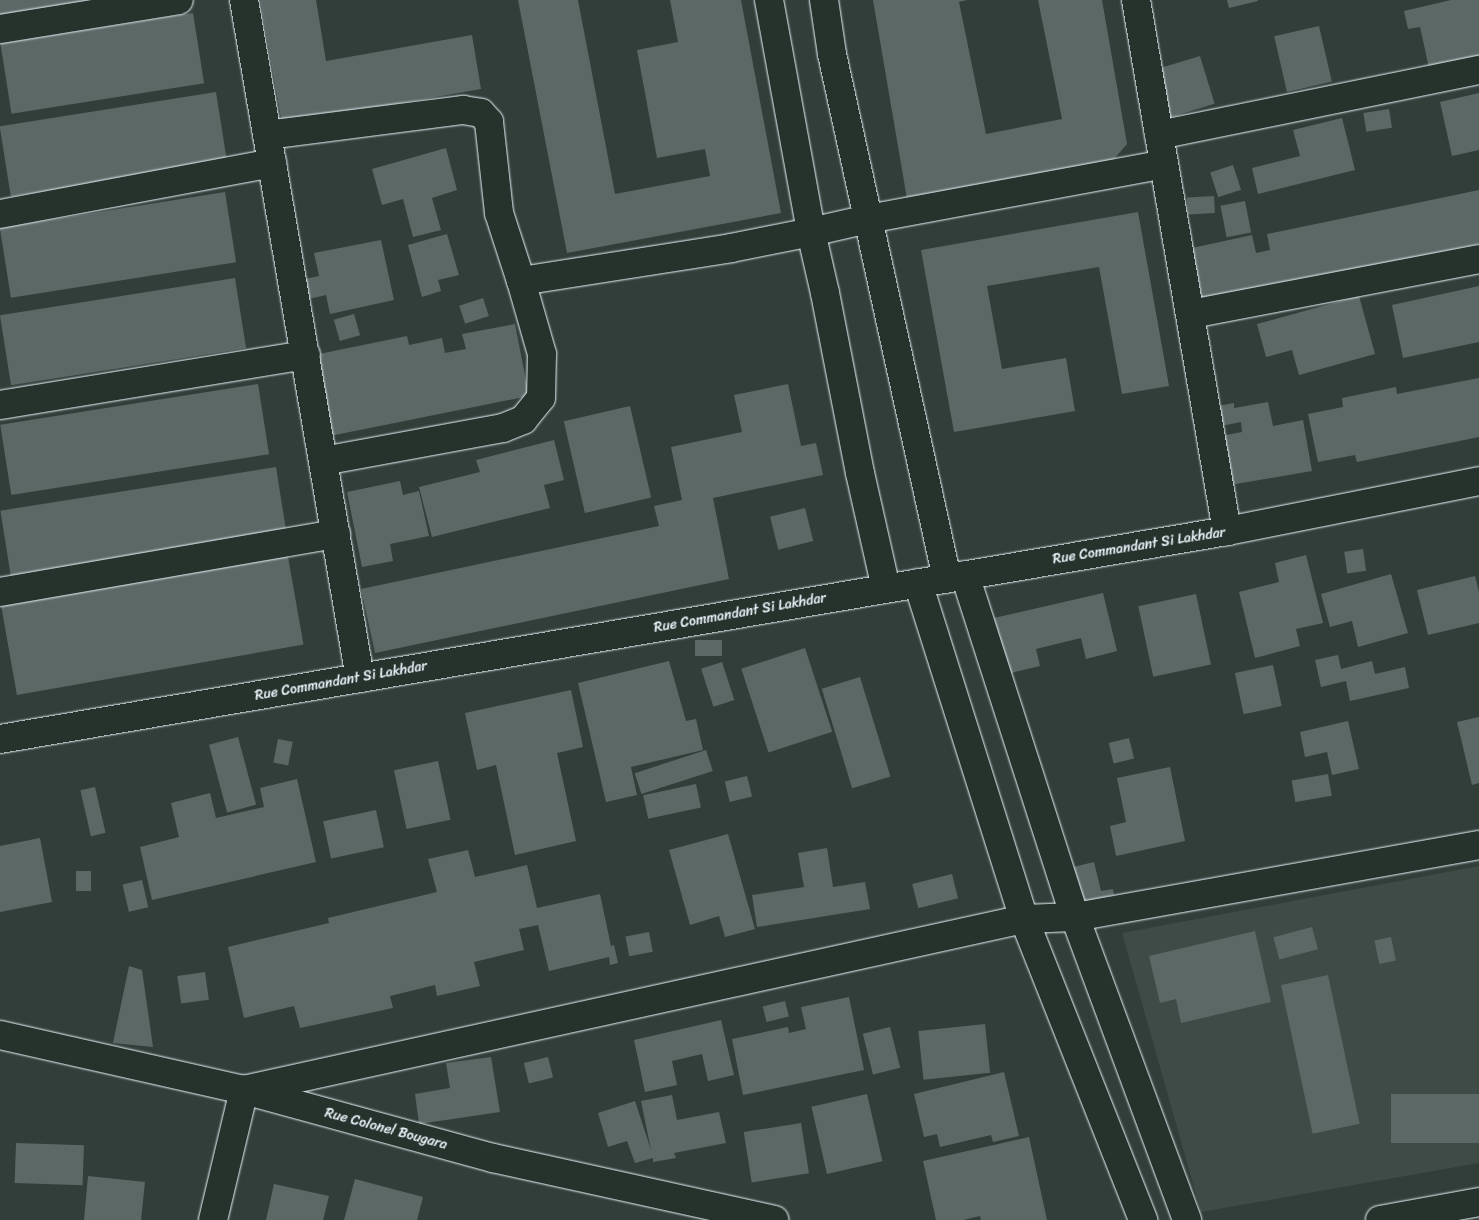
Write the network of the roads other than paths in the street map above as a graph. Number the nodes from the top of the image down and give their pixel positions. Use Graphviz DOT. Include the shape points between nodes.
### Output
graph roads {
  1 [pos="178,0"];
  2 [pos="244,0"];
  3 [pos="769,0"];
  4 [pos="824,0"];
  5 [pos="1136,0"];
  6 [pos="0,29"];
  7 [pos="1479,70"];
  8 [pos="267,135"];
  9 [pos="1159,135"];
  10 [pos="272,163"];
  11 [pos="1164,164"];
  12 [pos="0,214"];
  13 [pos="868,219"];
  14 [pos="812,232"];
  15 [pos="1479,260"];
  16 [pos="521,282"];
  17 [pos="1190,314"];
  18 [pos="306,355"];
  19 [pos="0,404"];
  20 [pos="323,461"];
  21 [pos="1479,481"];
  22 [pos="1227,531"];
  23 [pos="336,534"];
  24 [pos="956,577"];
  25 [pos="918,583"];
  26 [pos="886,588"];
  27 [pos="0,592"];
  28 [pos="360,678"];
  29 [pos="0,739"];
  30 [pos="1479,845"];
  31 [pos="1075,917"];
  32 [pos="1024,919"];
  33 [pos="0,1035"];
  34 [pos="244,1090"];
  35 [pos="1479,1202"];
  36 [pos="213,1220"];
  37 [pos="774,1220"];
  38 [pos="1143,1220"];
  39 [pos="1187,1220"];
  40 [pos="1380,1220"];
  1 -- 6 [label="street"];
  2 -- 8 [label="street"];
  3 -- 14 [label="street"];
  4 -- 13 [label="street" via="832,54"];
  5 -- 9 [label="street"];
  7 -- 9 [label="street"];
  8 -- 10 [label="street"];
  8 -- 16 [label="street" via="463,110 481,113 489,122 499,213"];
  9 -- 11 [label="street"];
  10 -- 12 [label="street"];
  10 -- 18 [label="street"];
  11 -- 13 [label="street"];
  11 -- 17 [label="street"];
  13 -- 14 [label="street"];
  13 -- 24 [label="street"];
  14 -- 16 [label="street"];
  14 -- 26 [label="street"];
  15 -- 17 [label="street"];
  16 -- 20 [label="street" via="542,354 541,398 524,420 503,428"];
  17 -- 22 [label="street"];
  18 -- 19 [label="street"];
  18 -- 20 [label="street"];
  20 -- 23 [label="street"];
  21 -- 22 [label="street, Rue Commandant Si Lakhdar"];
  22 -- 24 [label="street, Rue Commandant Si Lakhdar"];
  23 -- 27 [label="street"];
  23 -- 28 [label="street"];
  24 -- 25 [label="street, Rue Commandant Si Lakhdar"];
  24 -- 31 [label="street"];
  25 -- 26 [label="street, Rue Commandant Si Lakhdar"];
  25 -- 32 [label="street"];
  26 -- 28 [label="street, Rue Commandant Si Lakhdar"];
  28 -- 29 [label="street, Rue Commandant Si Lakhdar"];
  30 -- 31 [label="street"];
  31 -- 32 [label="street"];
  31 -- 39 [label="street"];
  32 -- 34 [label="street"];
  32 -- 38 [label="street"];
  33 -- 34 [label="street, Rue Colonel Bougara"];
  34 -- 36 [label="street"];
  34 -- 37 [label="street, Rue Colonel Bougara" via="493,1158"];
  35 -- 40 [label="street"];
}
